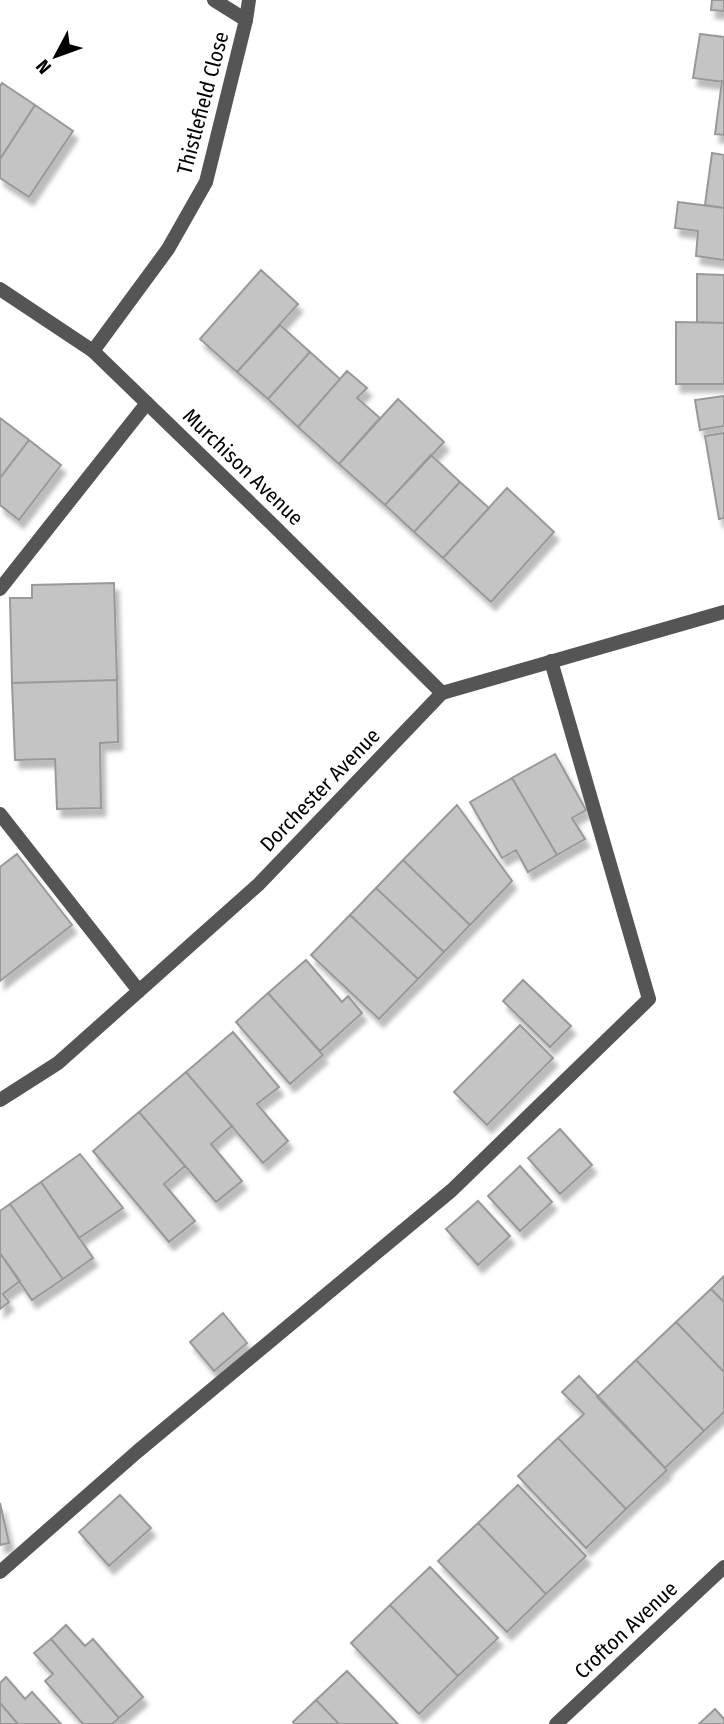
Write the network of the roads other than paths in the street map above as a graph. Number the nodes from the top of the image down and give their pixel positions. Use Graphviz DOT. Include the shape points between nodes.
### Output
graph roads {
  1 [pos="214,0"];
  2 [pos="249,0"];
  3 [pos="246,20"];
  4 [pos="0,289"];
  5 [pos="93,351"];
  6 [pos="148,404"];
  7 [pos="0,589"];
  8 [pos="724,612"];
  9 [pos="551,661"];
  10 [pos="442,693"];
  11 [pos="0,814"];
  12 [pos="139,991"];
  13 [pos="0,1100"];
  14 [pos="724,1567"];
  15 [pos="0,1572"];
  16 [pos="556,1724"];
  1 -- 3 [label="street"];
  2 -- 3 [label="street, Thistlefield Close"];
  3 -- 5 [label="street, Thistlefield Close" via="206,182 168,249"];
  4 -- 5 [label="street, Murchison Avenue"];
  5 -- 6 [label="street, Murchison Avenue"];
  6 -- 7 [label="street"];
  6 -- 10 [label="street, Murchison Avenue"];
  8 -- 9 [label="street, Dorchester Avenue"];
  9 -- 10 [label="street, Dorchester Avenue"];
  9 -- 15 [label="street" via="649,999 452,1190"];
  10 -- 12 [label="street, Dorchester Avenue" via="259,884"];
  11 -- 12 [label="street"];
  12 -- 13 [label="street, Dorchester Avenue" via="58,1063"];
  14 -- 16 [label="street, Crofton Avenue"];
}
